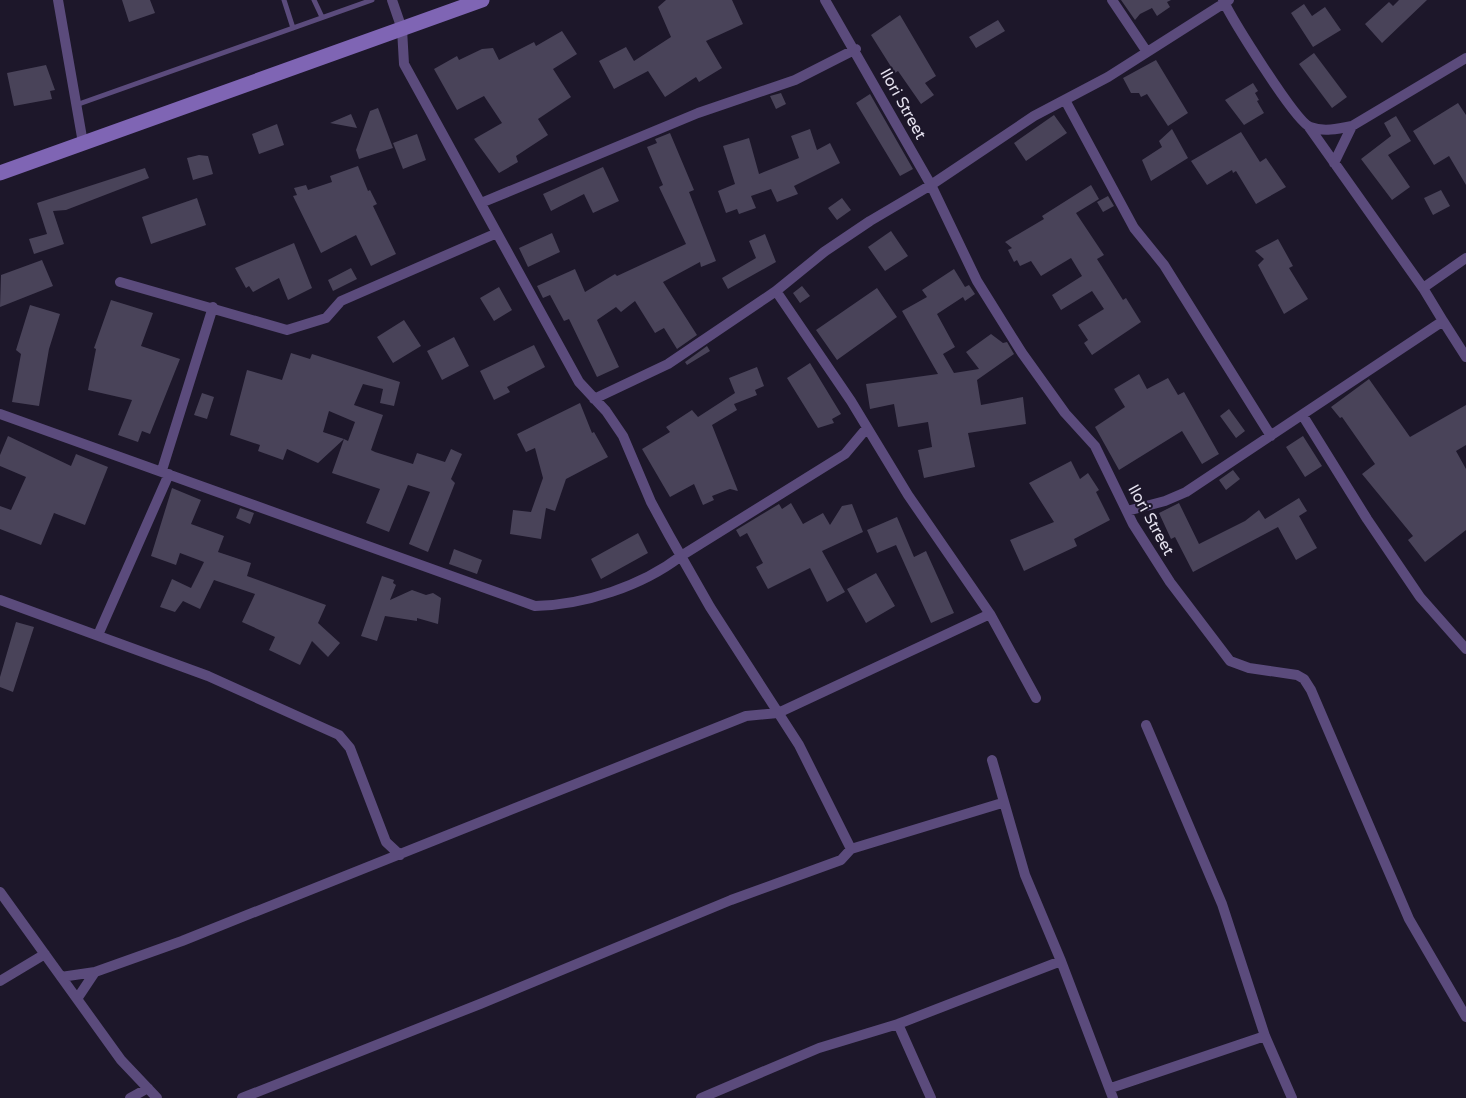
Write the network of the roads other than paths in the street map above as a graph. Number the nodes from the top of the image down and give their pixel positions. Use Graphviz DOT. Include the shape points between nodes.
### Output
graph roads {
  1 [pos="58,0"];
  2 [pos="284,0"];
  3 [pos="314,0"];
  4 [pos="372,0"];
  5 [pos="392,0"];
  6 [pos="482,0"];
  7 [pos="825,0"];
  8 [pos="1112,0"];
  9 [pos="1225,1"];
  10 [pos="322,17"];
  11 [pos="293,28"];
  12 [pos="402,29"];
  13 [pos="856,49"];
  14 [pos="1147,52"];
  15 [pos="1466,58"];
  16 [pos="1065,100"];
  17 [pos="76,105"];
  18 [pos="1352,126"];
  19 [pos="1309,127"];
  20 [pos="83,143"];
  21 [pos="1334,163"];
  22 [pos="0,173"];
  23 [pos="931,185"];
  24 [pos="481,203"];
  25 [pos="497,233"];
  26 [pos="1466,258"];
  27 [pos="120,282"];
  28 [pos="1423,288"];
  29 [pos="776,291"];
  30 [pos="213,307"];
  31 [pos="1443,321"];
  32 [pos="1466,357"];
  33 [pos="594,399"];
  34 [pos="0,414"];
  35 [pos="1303,416"];
  36 [pos="866,429"];
  37 [pos="1271,436"];
  38 [pos="166,472"];
  39 [pos="1127,511"];
  40 [pos="681,556"];
  41 [pos="0,600"];
  42 [pos="990,614"];
  43 [pos="99,635"];
  44 [pos="1466,649"];
  45 [pos="1036,698"];
  46 [pos="778,713"];
  47 [pos="1146,725"];
  48 [pos="992,760"];
  49 [pos="1002,802"];
  50 [pos="386,842"];
  51 [pos="851,849"];
  52 [pos="400,855"];
  53 [pos="378,864"];
  54 [pos="0,892"];
  55 [pos="45,954"];
  56 [pos="1061,961"];
  57 [pos="95,972"];
  58 [pos="61,976"];
  59 [pos="0,981"];
  60 [pos="77,999"];
  61 [pos="1466,1017"];
  62 [pos="898,1024"];
  63 [pos="1265,1036"];
  64 [pos="147,1088"];
  65 [pos="1112,1093"];
  66 [pos="130,1098"];
  67 [pos="158,1098"];
  68 [pos="242,1098"];
  69 [pos="700,1098"];
  70 [pos="931,1098"];
  71 [pos="1292,1098"];
  1 -- 17 [label="street"];
  2 -- 11 [label="lane"];
  3 -- 10 [label="lane"];
  4 -- 10 [label="lane"];
  5 -- 12 [label="street"];
  6 -- 12 [label="main road"];
  7 -- 13 [label="street, Ilori Street"];
  8 -- 14 [label="street"];
  9 -- 14 [label="street"];
  9 -- 19 [label="street" via="1259,60"];
  10 -- 11 [label="lane"];
  11 -- 17 [label="lane"];
  12 -- 20 [label="main road"];
  12 -- 24 [label="street" via="404,64"];
  13 -- 23 [label="street, Ilori Street"];
  13 -- 24 [label="street" via="795,80 698,113"];
  14 -- 16 [label="street"];
  15 -- 18 [label="street"];
  16 -- 23 [label="street" via="1013,129"];
  16 -- 37 [label="street" via="1134,228 1164,265"];
  17 -- 20 [label="street"];
  18 -- 19 [label="street" via="1330,130"];
  18 -- 21 [label="street"];
  19 -- 21 [label="street"];
  20 -- 22 [label="main road"];
  21 -- 28 [label="street"];
  23 -- 29 [label="street" via="842,239"];
  23 -- 39 [label="street, Ilori Street" via="977,281 1065,413 1095,446"];
  24 -- 25 [label="street"];
  25 -- 30 [label="street" via="341,301 326,318 313,324 287,330"];
  25 -- 33 [label="street" via="579,382"];
  26 -- 28 [label="street"];
  27 -- 30 [label="street"];
  28 -- 31 [label="street"];
  29 -- 33 [label="street" via="668,364"];
  29 -- 36 [label="street"];
  30 -- 38 [label="street"];
  31 -- 32 [label="street"];
  31 -- 35 [label="street"];
  33 -- 40 [label="street" via="624,436 651,502"];
  34 -- 38 [label="street"];
  35 -- 37 [label="street"];
  35 -- 44 [label="street" via="1420,597"];
  36 -- 40 [label="street" via="845,454"];
  36 -- 42 [label="street"];
  37 -- 39 [label="street" via="1186,492"];
  38 -- 40 [label="street" via="535,606 597,596 660,572"];
  38 -- 43 [label="street"];
  39 -- 61 [label="street, Ilori Street" via="1170,582 1230,661 1304,679 1409,919"];
  40 -- 46 [label="street"];
  41 -- 43 [label="street"];
  42 -- 45 [label="street"];
  42 -- 46 [label="street"];
  43 -- 50 [label="street" via="208,676 339,735 350,748"];
  46 -- 51 [label="street" via="799,745"];
  46 -- 52 [label="street" via="746,716"];
  47 -- 63 [label="street" via="1222,904"];
  48 -- 49 [label="street"];
  49 -- 51 [label="street"];
  49 -- 56 [label="street" via="1025,875"];
  50 -- 52 [label="street"];
  50 -- 53 [label="street"];
  51 -- 68 [label="street" via="841,860 731,900"];
  52 -- 53 [label="street"];
  53 -- 57 [label="street"];
  54 -- 55 [label="street"];
  55 -- 58 [label="street"];
  55 -- 59 [label="street"];
  56 -- 62 [label="street"];
  56 -- 65 [label="street"];
  57 -- 58 [label="street"];
  57 -- 60 [label="street"];
  58 -- 60 [label="street"];
  60 -- 64 [label="street" via="121,1060"];
  62 -- 69 [label="street" via="819,1048"];
  62 -- 70 [label="street"];
  63 -- 65 [label="street"];
  63 -- 71 [label="street"];
  64 -- 66 [label="street"];
  64 -- 67 [label="street"];
}
